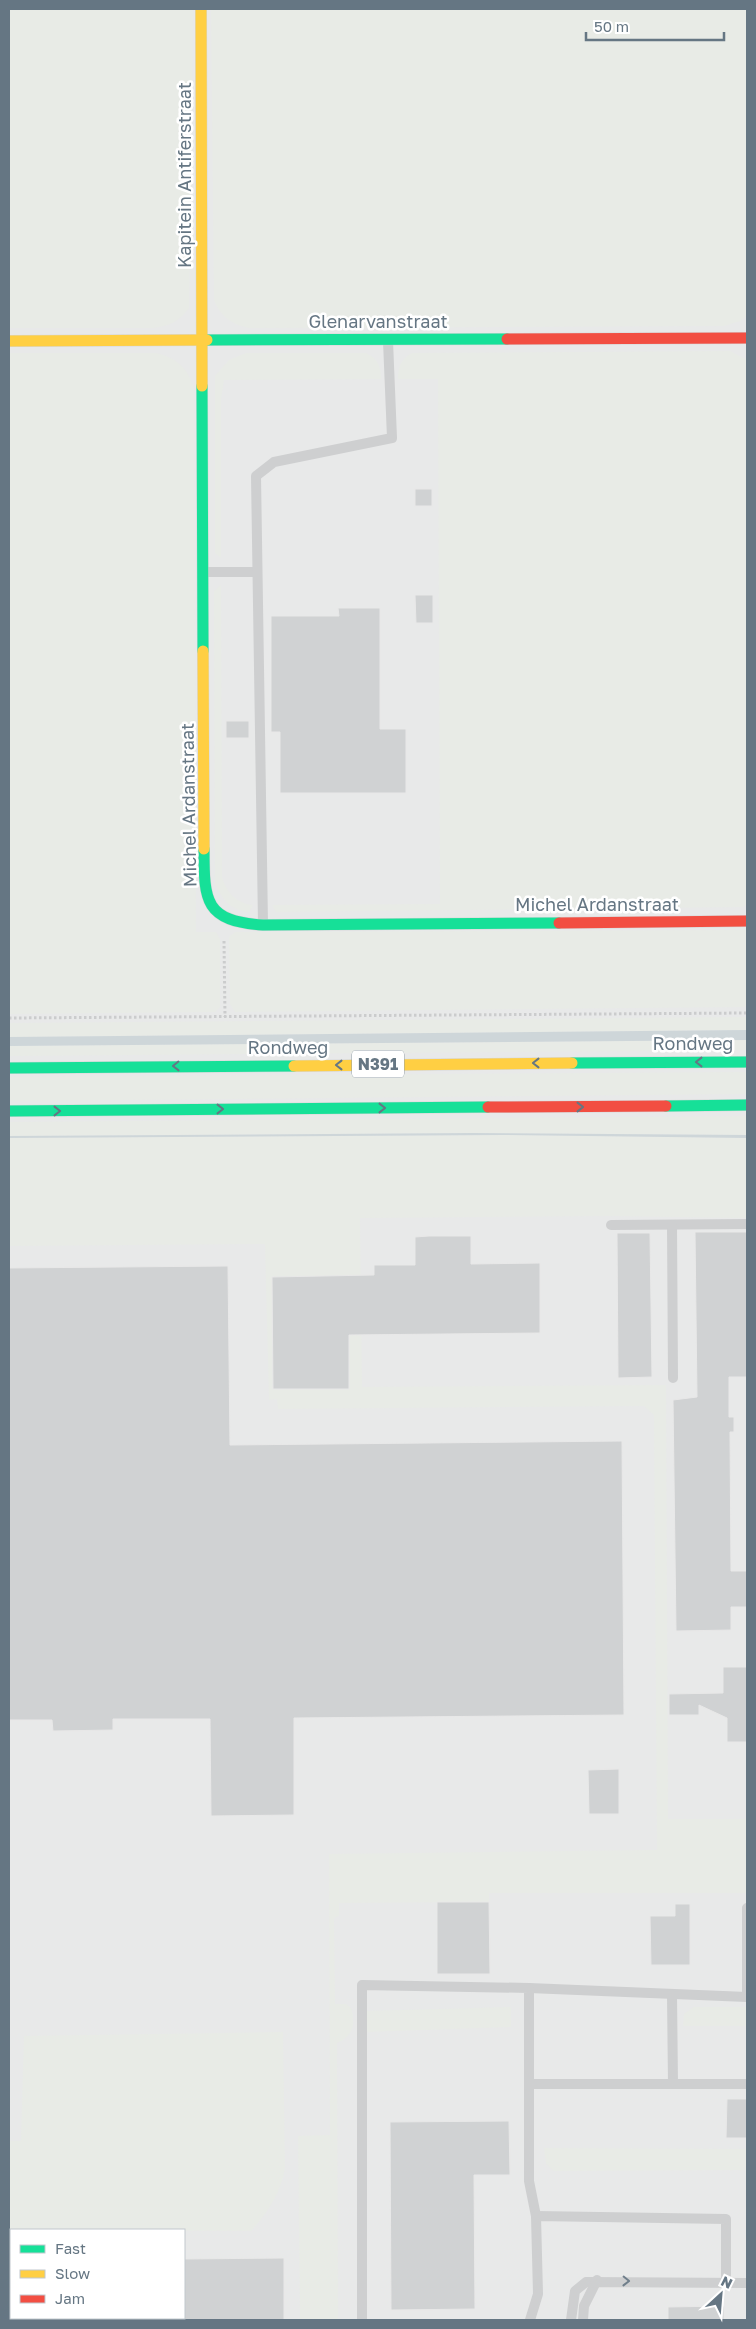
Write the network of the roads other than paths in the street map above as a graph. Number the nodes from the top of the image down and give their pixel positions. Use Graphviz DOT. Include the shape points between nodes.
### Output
graph roads {
  1 [pos="201,9"];
  2 [pos="747,338"];
  3 [pos="388,339"];
  4 [pos="204,340"];
  5 [pos="9,341"];
  6 [pos="204,572"];
  7 [pos="258,572"];
  8 [pos="747,921"];
  9 [pos="263,925"];
  10 [pos="747,1062"];
  11 [pos="9,1068"];
  12 [pos="747,1105"];
  13 [pos="9,1111"];
  14 [pos="747,1224"];
  15 [pos="611,1225"];
  16 [pos="672,1225"];
  17 [pos="673,1378"];
  18 [pos="747,1908"];
  19 [pos="529,1988"];
  20 [pos="672,1995"];
  21 [pos="529,2084"];
  22 [pos="673,2084"];
  23 [pos="747,2084"];
  24 [pos="536,2216"];
  25 [pos="597,2280"];
  26 [pos="726,2282"];
  27 [pos="747,2283"];
  28 [pos="362,2320"];
  29 [pos="530,2320"];
  30 [pos="571,2320"];
  31 [pos="583,2320"];
  1 -- 4 [label="street, Kapitein Antiferstraat"];
  2 -- 3 [label="street, Glenarvanstraat"];
  3 -- 4 [label="street, Glenarvanstraat"];
  3 -- 7 [label="lane" via="392,438 274,462 256,476"];
  4 -- 5 [label="street, Glenarvanstraat"];
  4 -- 6 [label="street, Michel Ardanstraat"];
  6 -- 7 [label="lane"];
  6 -- 9 [label="street, Michel Ardanstraat" via="205,888 212,907 227,920"];
  7 -- 9 [label="lane"];
  8 -- 9 [label="street, Michel Ardanstraat"];
  10 -- 11 [label="street, Rondweg / N391, one-way"];
  13 -- 12 [label="street, one-way"];
  14 -- 16 [label="lane"];
  15 -- 16 [label="lane"];
  16 -- 17 [label="lane"];
  18 -- 20 [label="lane" via="747,1997"];
  19 -- 20 [label="lane"];
  19 -- 21 [label="lane"];
  19 -- 28 [label="lane" via="362,1986"];
  20 -- 22 [label="lane"];
  21 -- 22 [label="lane"];
  21 -- 24 [label="lane" via="529,2181"];
  22 -- 23 [label="lane"];
  24 -- 26 [label="lane" via="726,2219"];
  24 -- 29 [label="lane" via="538,2294"];
  25 -- 26 [label="lane, one-way"];
  25 -- 30 [label="lane" via="586,2282 575,2291"];
  25 -- 31 [label="lane" via="584,2306"];
  26 -- 27 [label="lane"];
}
